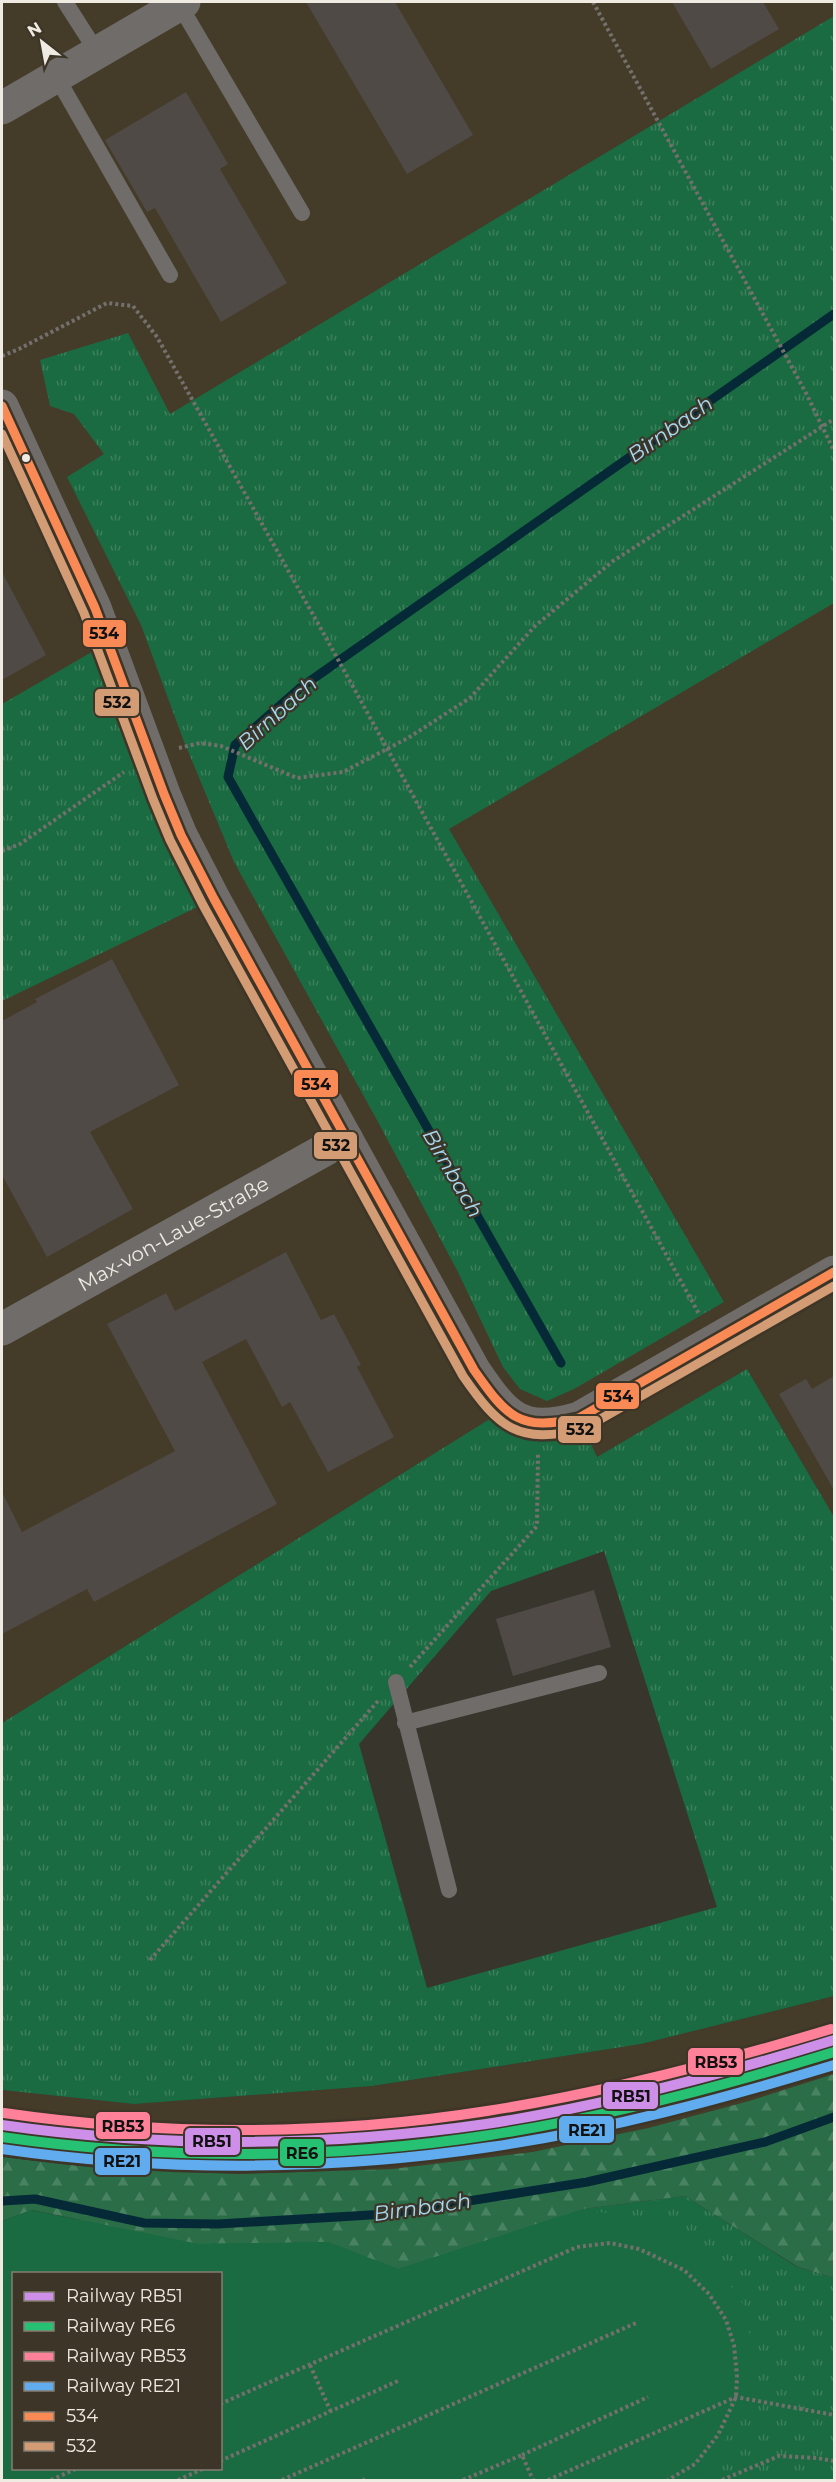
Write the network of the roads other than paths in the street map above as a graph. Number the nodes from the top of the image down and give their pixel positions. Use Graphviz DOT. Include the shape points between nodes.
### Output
graph roads {
  1 [pos="66,2"];
  2 [pos="181,3"];
  3 [pos="97,52"];
  4 [pos="56,76"];
  5 [pos="2,108"];
  6 [pos="302,213"];
  7 [pos="170,275"];
  8 [pos="2,406"];
  9 [pos="346,1138"];
  10 [pos="834,1272"];
  11 [pos="2,1329"];
  12 [pos="599,1673"];
  13 [pos="396,1682"];
  14 [pos="405,1723"];
  15 [pos="450,1890"];
  1 -- 3 [label="lane"];
  2 -- 3 [label="street"];
  2 -- 6 [label="lane"];
  3 -- 4 [label="street"];
  4 -- 5 [label="street"];
  4 -- 7 [label="lane"];
  8 -- 9 [label="street" via="95,608 181,835"];
  9 -- 10 [label="street" via="474,1370 504,1410 523,1422 538,1426 579,1418"];
  9 -- 11 [label="street, Max-von-Laue-Straße"];
  12 -- 14 [label="lane"];
  13 -- 14 [label="lane"];
  14 -- 15 [label="lane"];
}
